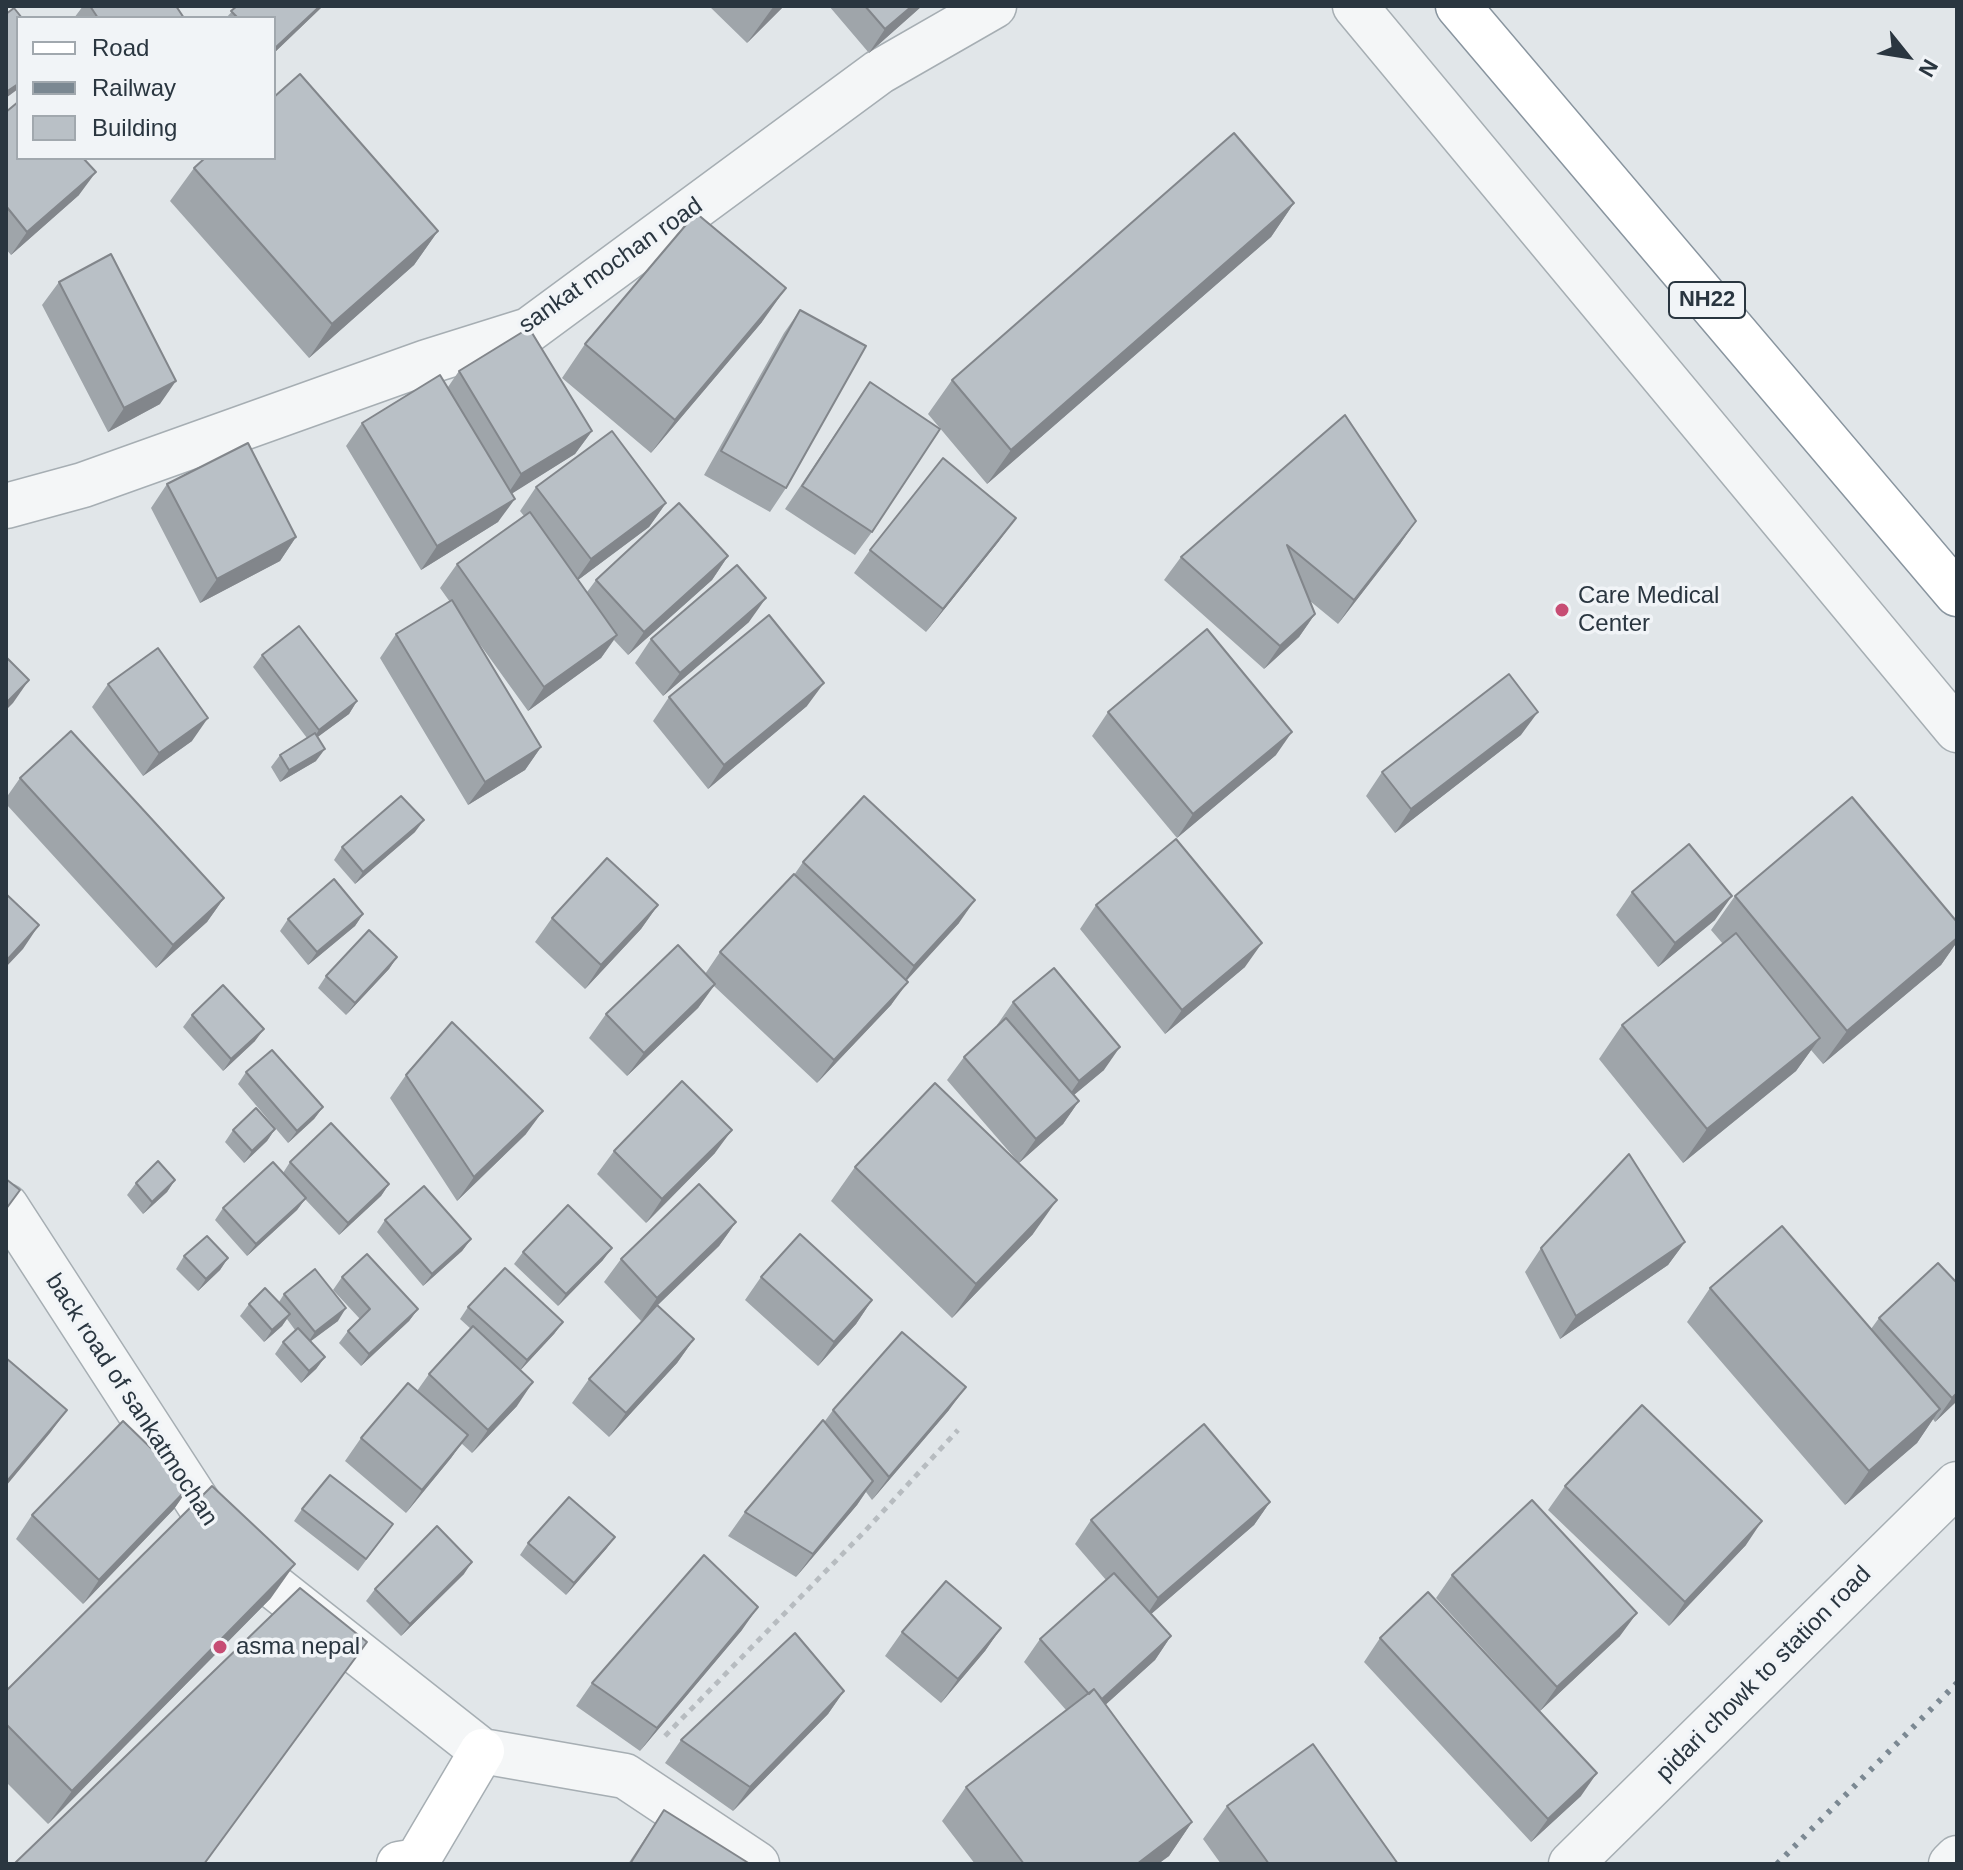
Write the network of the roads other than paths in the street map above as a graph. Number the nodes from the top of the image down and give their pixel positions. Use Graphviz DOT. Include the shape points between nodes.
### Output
graph roads {
  1 [pos="994,6"];
  2 [pos="1355,6"];
  3 [pos="1458,6"];
  4 [pos="6,506"];
  5 [pos="1957,594"];
  6 [pos="1957,730"];
  7 [pos="6,1206"];
  8 [pos="1957,1484"];
  9 [pos="482,1751"];
  10 [pos="1957,1858"];
  11 [pos="399,1864"];
  12 [pos="757,1864"];
  13 [pos="1571,1864"];
  14 [pos="1951,1864"];
  1 -- 4 [label="street, sankat mochan road" via="879,72 529,330 83,485"];
  2 -- 6 [label="street"];
  3 -- 5 [label="main road, NH22"];
  7 -- 9 [label="street, back road of sankatmochan" via="230,1552"];
  8 -- 13 [label="street, pidari chowk to station road"];
  9 -- 11 [label="main road" via="417,1861"];
  9 -- 12 [label="street, back road of sankatmochan" via="625,1776"];
  10 -- 14 [label="street"];
}
